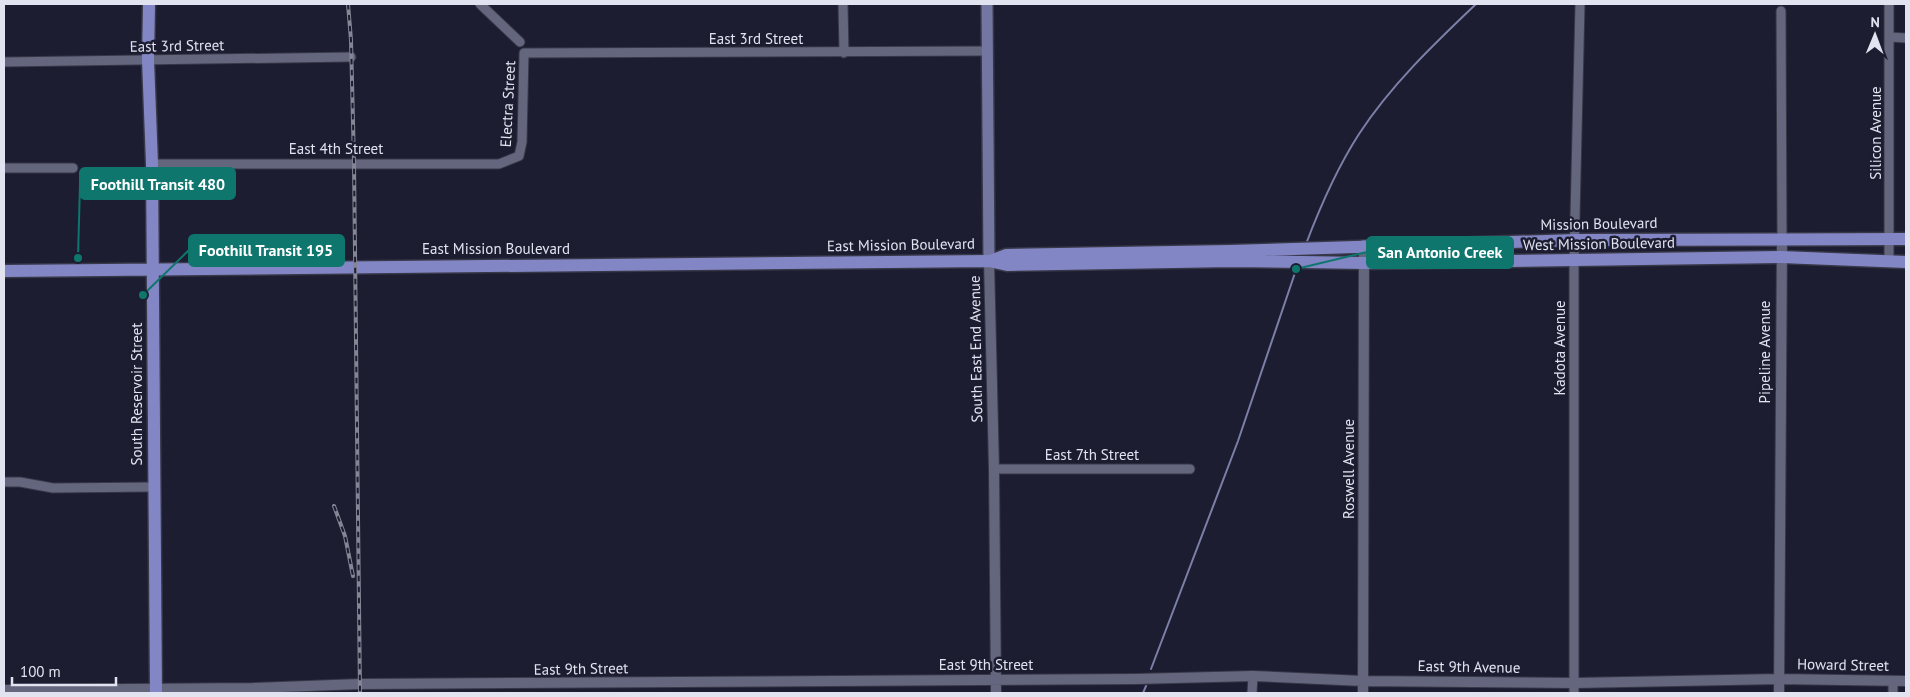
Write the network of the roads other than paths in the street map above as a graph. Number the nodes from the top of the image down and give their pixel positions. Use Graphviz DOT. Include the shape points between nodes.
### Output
graph roads {
  1 [pos="149,4"];
  2 [pos="480,4"];
  3 [pos="843,4"];
  4 [pos="987,4"];
  5 [pos="1580,4"];
  6 [pos="1890,4"];
  7 [pos="1781,11"];
  8 [pos="1890,37"];
  9 [pos="1906,38"];
  10 [pos="520,42"];
  11 [pos="987,51"];
  12 [pos="524,53"];
  13 [pos="844,53"];
  14 [pos="351,57"];
  15 [pos="148,60"];
  16 [pos="4,62"];
  17 [pos="519,156"];
  18 [pos="152,164"];
  19 [pos="4,168"];
  20 [pos="73,168"];
  21 [pos="1782,238"];
  22 [pos="1890,238"];
  23 [pos="1906,239"];
  24 [pos="1576,240"];
  25 [pos="1364,246"];
  26 [pos="1292,249"];
  27 [pos="1781,257"];
  28 [pos="1574,260"];
  29 [pos="989,261"];
  30 [pos="1292,262"];
  31 [pos="1890,262"];
  32 [pos="1906,262"];
  33 [pos="1364,263"];
  34 [pos="153,270"];
  35 [pos="4,271"];
  36 [pos="994,469"];
  37 [pos="1190,469"];
  38 [pos="4,482"];
  39 [pos="154,487"];
  40 [pos="1252,676"];
  41 [pos="1158,679"];
  42 [pos="1779,679"];
  43 [pos="996,680"];
  44 [pos="1363,681"];
  45 [pos="1893,681"];
  46 [pos="1906,681"];
  47 [pos="1574,688"];
  48 [pos="4,690"];
  49 [pos="156,691"];
  50 [pos="996,693"];
  51 [pos="1252,693"];
  52 [pos="1363,693"];
  53 [pos="1779,693"];
  54 [pos="1893,693"];
  1 -- 15 [label="main road, South Reservoir Street"];
  2 -- 10 [label="street, Electra Street"];
  3 -- 13 [label="street"];
  4 -- 11 [label="main road, South East End Avenue"];
  5 -- 24 [label="street, Kadota Avenue"];
  6 -- 8 [label="street, Silicon Avenue"];
  7 -- 21 [label="street, Pipeline Avenue"];
  8 -- 9 [label="street"];
  8 -- 22 [label="street, Silicon Avenue"];
  11 -- 13 [label="street, East 3rd Street"];
  11 -- 29 [label="main road, South East End Avenue"];
  12 -- 13 [label="street, East 3rd Street"];
  12 -- 17 [label="street, Electra Street"];
  14 -- 15 [label="street, East 3rd Street"];
  15 -- 16 [label="street, East 3rd Street"];
  15 -- 18 [label="main road, South Reservoir Street"];
  17 -- 18 [label="street, East 4th Street" via="499,164"];
  18 -- 34 [label="main road, South Reservoir Street"];
  19 -- 20 [label="street"];
  21 -- 22 [label="main road, Mission Boulevard"];
  21 -- 24 [label="main road, Mission Boulevard"];
  21 -- 27 [label="street, Pipeline Avenue"];
  22 -- 23 [label="main road, Mission Boulevard"];
  22 -- 31 [label="street, Silicon Avenue"];
  24 -- 25 [label="main road, Mission Boulevard"];
  24 -- 28 [label="street, Kadota Avenue"];
  25 -- 26 [label="main road, Mission Boulevard"];
  25 -- 33 [label="street, Roswell Avenue"];
  26 -- 29 [label="main road, East Mission Boulevard" via="1006,255"];
  27 -- 28 [label="main road, West Mission Boulevard"];
  27 -- 31 [label="main road, West Mission Boulevard"];
  27 -- 42 [label="street, Pipeline Avenue"];
  28 -- 33 [label="main road, West Mission Boulevard"];
  28 -- 47 [label="street, Kadota Avenue"];
  29 -- 30 [label="main road, East Mission Boulevard" via="1007,265"];
  29 -- 34 [label="main road, East Mission Boulevard"];
  29 -- 36 [label="street, South East End Avenue"];
  30 -- 33 [label="main road, West Mission Boulevard"];
  31 -- 32 [label="main road, West Mission Boulevard"];
  33 -- 44 [label="street, Roswell Avenue"];
  34 -- 35 [label="main road, East Mission Boulevard"];
  34 -- 39 [label="main road, South Reservoir Street"];
  36 -- 37 [label="street, East 7th Street"];
  36 -- 43 [label="street, South East End Avenue"];
  38 -- 39 [label="street" via="52,488"];
  39 -- 49 [label="main road, South Reservoir Street"];
  40 -- 41 [label="street, East 9th Avenue"];
  40 -- 44 [label="street, East 9th Avenue"];
  40 -- 51 [label="street"];
  41 -- 43 [label="street, East 9th Street"];
  42 -- 45 [label="street, Howard Street"];
  42 -- 47 [label="street, East 9th Avenue"];
  42 -- 53 [label="street, Pipeline Avenue"];
  43 -- 49 [label="street, East 9th Street" via="360,684"];
  43 -- 50 [label="street, South East End Avenue"];
  44 -- 47 [label="street, East 9th Avenue"];
  44 -- 52 [label="street, Roswell Avenue"];
  45 -- 46 [label="street, Howard Street"];
  45 -- 54 [label="street"];
  48 -- 49 [label="street, East 9th Street"];
}
